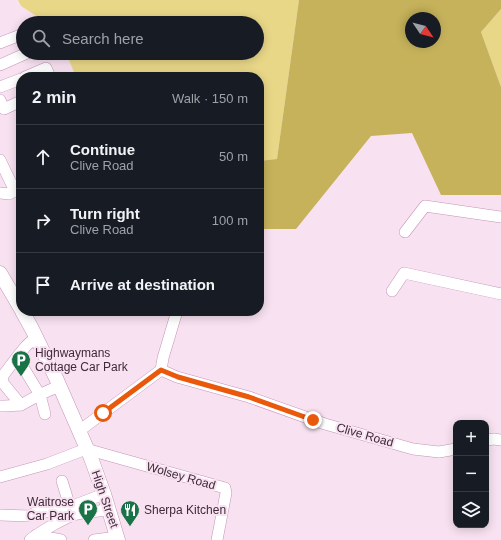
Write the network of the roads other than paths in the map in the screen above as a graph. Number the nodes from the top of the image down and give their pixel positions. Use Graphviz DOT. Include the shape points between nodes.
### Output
graph roads {
  1 [pos="16,37"];
  2 [pos="0,43"];
  3 [pos="16,58"];
  4 [pos="0,65"];
  5 [pos="37,72"];
  6 [pos="48,72"];
  7 [pos="16,81"];
  8 [pos="0,87"];
  9 [pos="0,100"];
  10 [pos="16,103"];
  11 [pos="0,160"];
  12 [pos="0,193"];
  13 [pos="501,217"];
  14 [pos="405,232"];
  15 [pos="0,273"];
  16 [pos="392,291"];
  17 [pos="501,294"];
  18 [pos="16,301"];
  19 [pos="24,316"];
  20 [pos="176,316"];
  21 [pos="36,337"];
  22 [pos="17,357"];
  23 [pos="161,370"];
  24 [pos="60,386"];
  25 [pos="40,395"];
  26 [pos="21,405"];
  27 [pos="0,406"];
  28 [pos="45,414"];
  29 [pos="79,431"];
  30 [pos="489,440"];
  31 [pos="501,440"];
  32 [pos="453,450"];
  33 [pos="88,454"];
  34 [pos="0,478"];
  35 [pos="62,481"];
  36 [pos="104,494"];
  37 [pos="70,507"];
  38 [pos="108,510"];
  39 [pos="0,515"];
  40 [pos="33,538"];
  41 [pos="118,539"];
  42 [pos="61,540"];
  43 [pos="94,540"];
  44 [pos="217,540"];
  1 -- 2 [label="street"];
  3 -- 4 [label="street"];
  5 -- 6 [label="street" via="46,68"];
  7 -- 8 [label="street"];
  9 -- 10 [label="street" via="4,109"];
  11 -- 12 [label="street" via="15,191 9,194"];
  13 -- 14 [label="street" via="425,206"];
  15 -- 18 [label="main road, High Street"];
  16 -- 17 [label="street" via="404,273"];
  19 -- 21 [label="main road, High Street"];
  20 -- 23 [label="street"];
  21 -- 22 [label="street"];
  21 -- 24 [label="main road, High Street"];
  22 -- 25 [label="street"];
  22 -- 26 [label="street" via="2,376 3,383"];
  23 -- 29 [label="street"];
  23 -- 32 [label="street, Clive Road" via="325,424 413,449 439,452"];
  24 -- 25 [label="street"];
  24 -- 29 [label="main road, High Street"];
  25 -- 26 [label="street"];
  25 -- 28 [label="street"];
  26 -- 27 [label="street"];
  29 -- 33 [label="main road, High Street"];
  30 -- 31 [label="street"];
  33 -- 34 [label="street"];
  33 -- 36 [label="main road, High Street"];
  33 -- 44 [label="street, Wolsey Road" via="225,488"];
  35 -- 37 [label="street"];
  36 -- 37 [label="street"];
  36 -- 38 [label="main road, High Street"];
  37 -- 39 [label="street" via="64,511 37,512 29,516"];
  38 -- 40 [label="street" via="76,514"];
  38 -- 41 [label="main road, High Street"];
  40 -- 42 [label="street"];
  41 -- 43 [label="street"];
}
